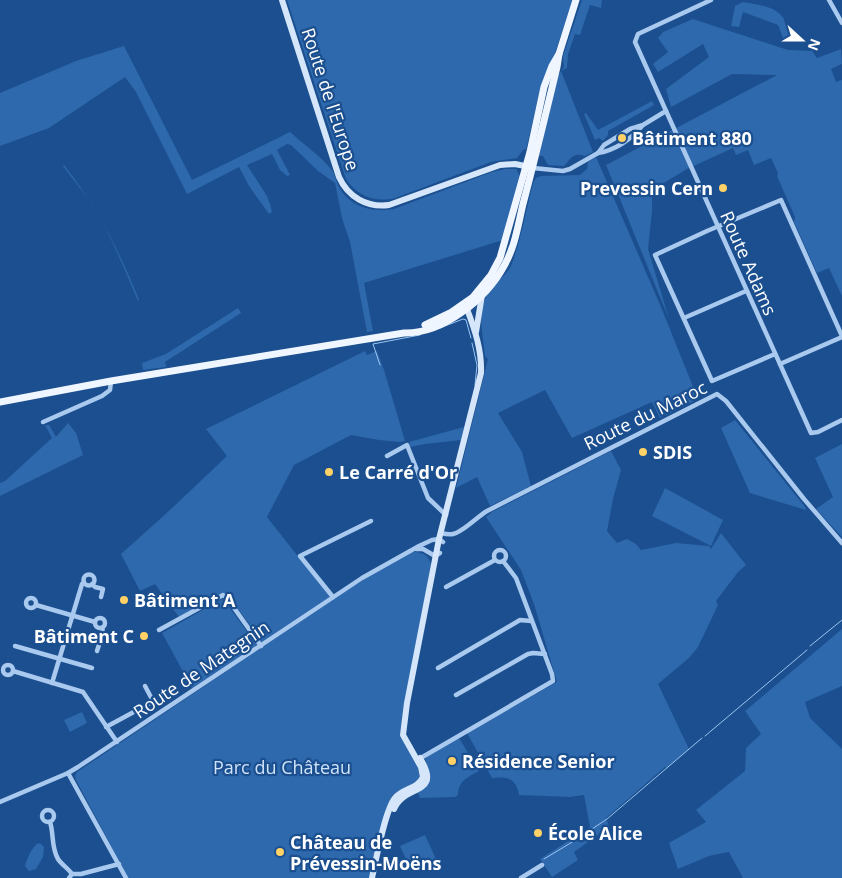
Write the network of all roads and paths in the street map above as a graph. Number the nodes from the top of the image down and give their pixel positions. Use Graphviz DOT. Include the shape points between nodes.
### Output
graph roads {
  1 [pos="282,0"];
  2 [pos="576,0"];
  3 [pos="711,0"];
  4 [pos="830,0"];
  5 [pos="842,23"];
  6 [pos="666,111"];
  7 [pos="656,116"];
  8 [pos="670,120"];
  9 [pos="643,125"];
  10 [pos="598,153"];
  11 [pos="529,167"];
  12 [pos="718,226"];
  13 [pos="746,291"];
  14 [pos="482,295"];
  15 [pos="469,305"];
  16 [pos="478,312"];
  17 [pos="684,318"];
  18 [pos="476,333"];
  19 [pos="842,337"];
  20 [pos="775,354"];
  21 [pos="780,364"];
  22 [pos="112,381"];
  23 [pos="0,402"];
  24 [pos="842,420"];
  25 [pos="43,422"];
  26 [pos="387,456"];
  27 [pos="448,505"];
  28 [pos="438,507"];
  29 [pos="446,515"];
  30 [pos="370,521"];
  31 [pos="442,537"];
  32 [pos="842,543"];
  33 [pos="413,550"];
  34 [pos="438,554"];
  35 [pos="494,560"];
  36 [pos="503,561"];
  37 [pos="84,582"];
  38 [pos="92,584"];
  39 [pos="446,587"];
  40 [pos="101,597"];
  41 [pos="333,597"];
  42 [pos="36,604"];
  43 [pos="72,615"];
  44 [pos="531,620"];
  45 [pos="95,622"];
  46 [pos="102,628"];
  47 [pos="159,630"];
  48 [pos="15,646"];
  49 [pos="261,646"];
  50 [pos="97,651"];
  51 [pos="545,654"];
  52 [pos="59,658"];
  53 [pos="92,668"];
  54 [pos="438,668"];
  55 [pos="13,671"];
  56 [pos="52,683"];
  57 [pos="145,686"];
  58 [pos="456,695"];
  59 [pos="106,727"];
  60 [pos="117,742"];
  61 [pos="419,759"];
  62 [pos="68,773"];
  63 [pos="0,802"];
  64 [pos="50,822"];
  65 [pos="119,864"];
  66 [pos="542,865"];
  67 [pos="70,876"];
  68 [pos="126,878"];
  69 [pos="372,878"];
  70 [pos="376,878"];
  71 [pos="521,878"];
  1 -- 11 [label="main road, Route de l'Europe" via="339,176 356,198 373,205 389,205 494,167 511,164"];
  2 -- 11 [label="main road" via="544,87"];
  3 -- 6 [label="street, Route Adams" via="636,36 635,42"];
  4 -- 5 [label="street"];
  6 -- 7 [label="street"];
  6 -- 8 [label="street, Route Adams"];
  7 -- 8 [label="street"];
  7 -- 9 [label="street"];
  8 -- 12 [label="street, Route Adams"];
  9 -- 10 [label="street" via="612,140"];
  9 -- 10 [label="street" via="634,136 606,152"];
  10 -- 11 [label="street" via="563,171"];
  11 -- 14 [label="main road" via="512,249 501,271"];
  11 -- 15 [label="main road" via="500,258"];
  12 -- 13 [label="street, Route Adams"];
  12 -- 17 [label="street" via="655,255"];
  12 -- 19 [label="street" via="781,200"];
  13 -- 17 [label="street"];
  13 -- 20 [label="street, Route Adams"];
  14 -- 15 [label="main road"];
  14 -- 16 [label="main road"];
  15 -- 16 [label="main road"];
  15 -- 18 [label="main road"];
  15 -- 22 [label="main road" via="436,326 411,333"];
  16 -- 18 [label="main road"];
  17 -- 20 [label="street" via="712,381"];
  18 -- 27 [label="main road" via="481,373"];
  19 -- 21 [label="street"];
  20 -- 21 [label="street, Route Adams"];
  21 -- 24 [label="street, Route Adams" via="811,433"];
  22 -- 23 [label="main road"];
  22 -- 25 [label="street" via="110,390 102,396"];
  26 -- 28 [label="street" via="407,445 428,498"];
  27 -- 28 [label="street"];
  27 -- 29 [label="main road"];
  28 -- 29 [label="street"];
  29 -- 31 [label="main road"];
  30 -- 41 [label="street" via="300,556"];
  31 -- 32 [label="street, Route du Maroc" via="458,533 478,516 717,394 726,400"];
  31 -- 33 [label="street, Route de Mategnin"];
  31 -- 34 [label="main road"];
  33 -- 34 [label="street" via="423,549"];
  33 -- 41 [label="street, Route de Mategnin" via="374,570"];
  34 -- 61 [label="main road" via="415,664 407,732"];
  35 -- 36 [label="street"];
  35 -- 36 [label="street" via="494,553 502,550 506,555"];
  35 -- 39 [label="street"];
  36 -- 44 [label="street" via="516,578"];
  37 -- 38 [label="street"];
  37 -- 38 [label="street" via="86,575 91,575 94,579"];
  37 -- 43 [label="street"];
  38 -- 40 [label="street" via="103,589"];
  41 -- 49 [label="street, Route de Mategnin"];
  42 -- 43 [label="street"];
  43 -- 45 [label="street"];
  43 -- 52 [label="street"];
  44 -- 51 [label="street"];
  44 -- 54 [label="street" via="520,620"];
  45 -- 46 [label="street" via="98,628"];
  45 -- 46 [label="street" via="103,619 105,625"];
  46 -- 50 [label="street"];
  47 -- 49 [label="street" via="223,596"];
  48 -- 52 [label="street"];
  49 -- 60 [label="street, Route de Mategnin"];
  51 -- 58 [label="street" via="528,654"];
  51 -- 61 [label="street" via="553,681"];
  52 -- 53 [label="street"];
  52 -- 56 [label="street"];
  55 -- 56 [label="street"];
  56 -- 59 [label="street" via="83,692"];
  57 -- 59 [label="street" via="153,701"];
  59 -- 60 [label="street"];
  60 -- 62 [label="street, Route de Mategnin"];
  61 -- 69 [label="main road" via="423,777 417,785 400,793 392,803"];
  61 -- 70 [label="main road" via="428,773 427,782 401,799 395,807"];
  62 -- 63 [label="street, Route de Mategnin"];
  62 -- 65 [label="street"];
  64 -- 67 [label="street" via="58,860"];
  65 -- 67 [label="street"];
  65 -- 68 [label="street"];
  66 -- 71 [label="street"];
}
